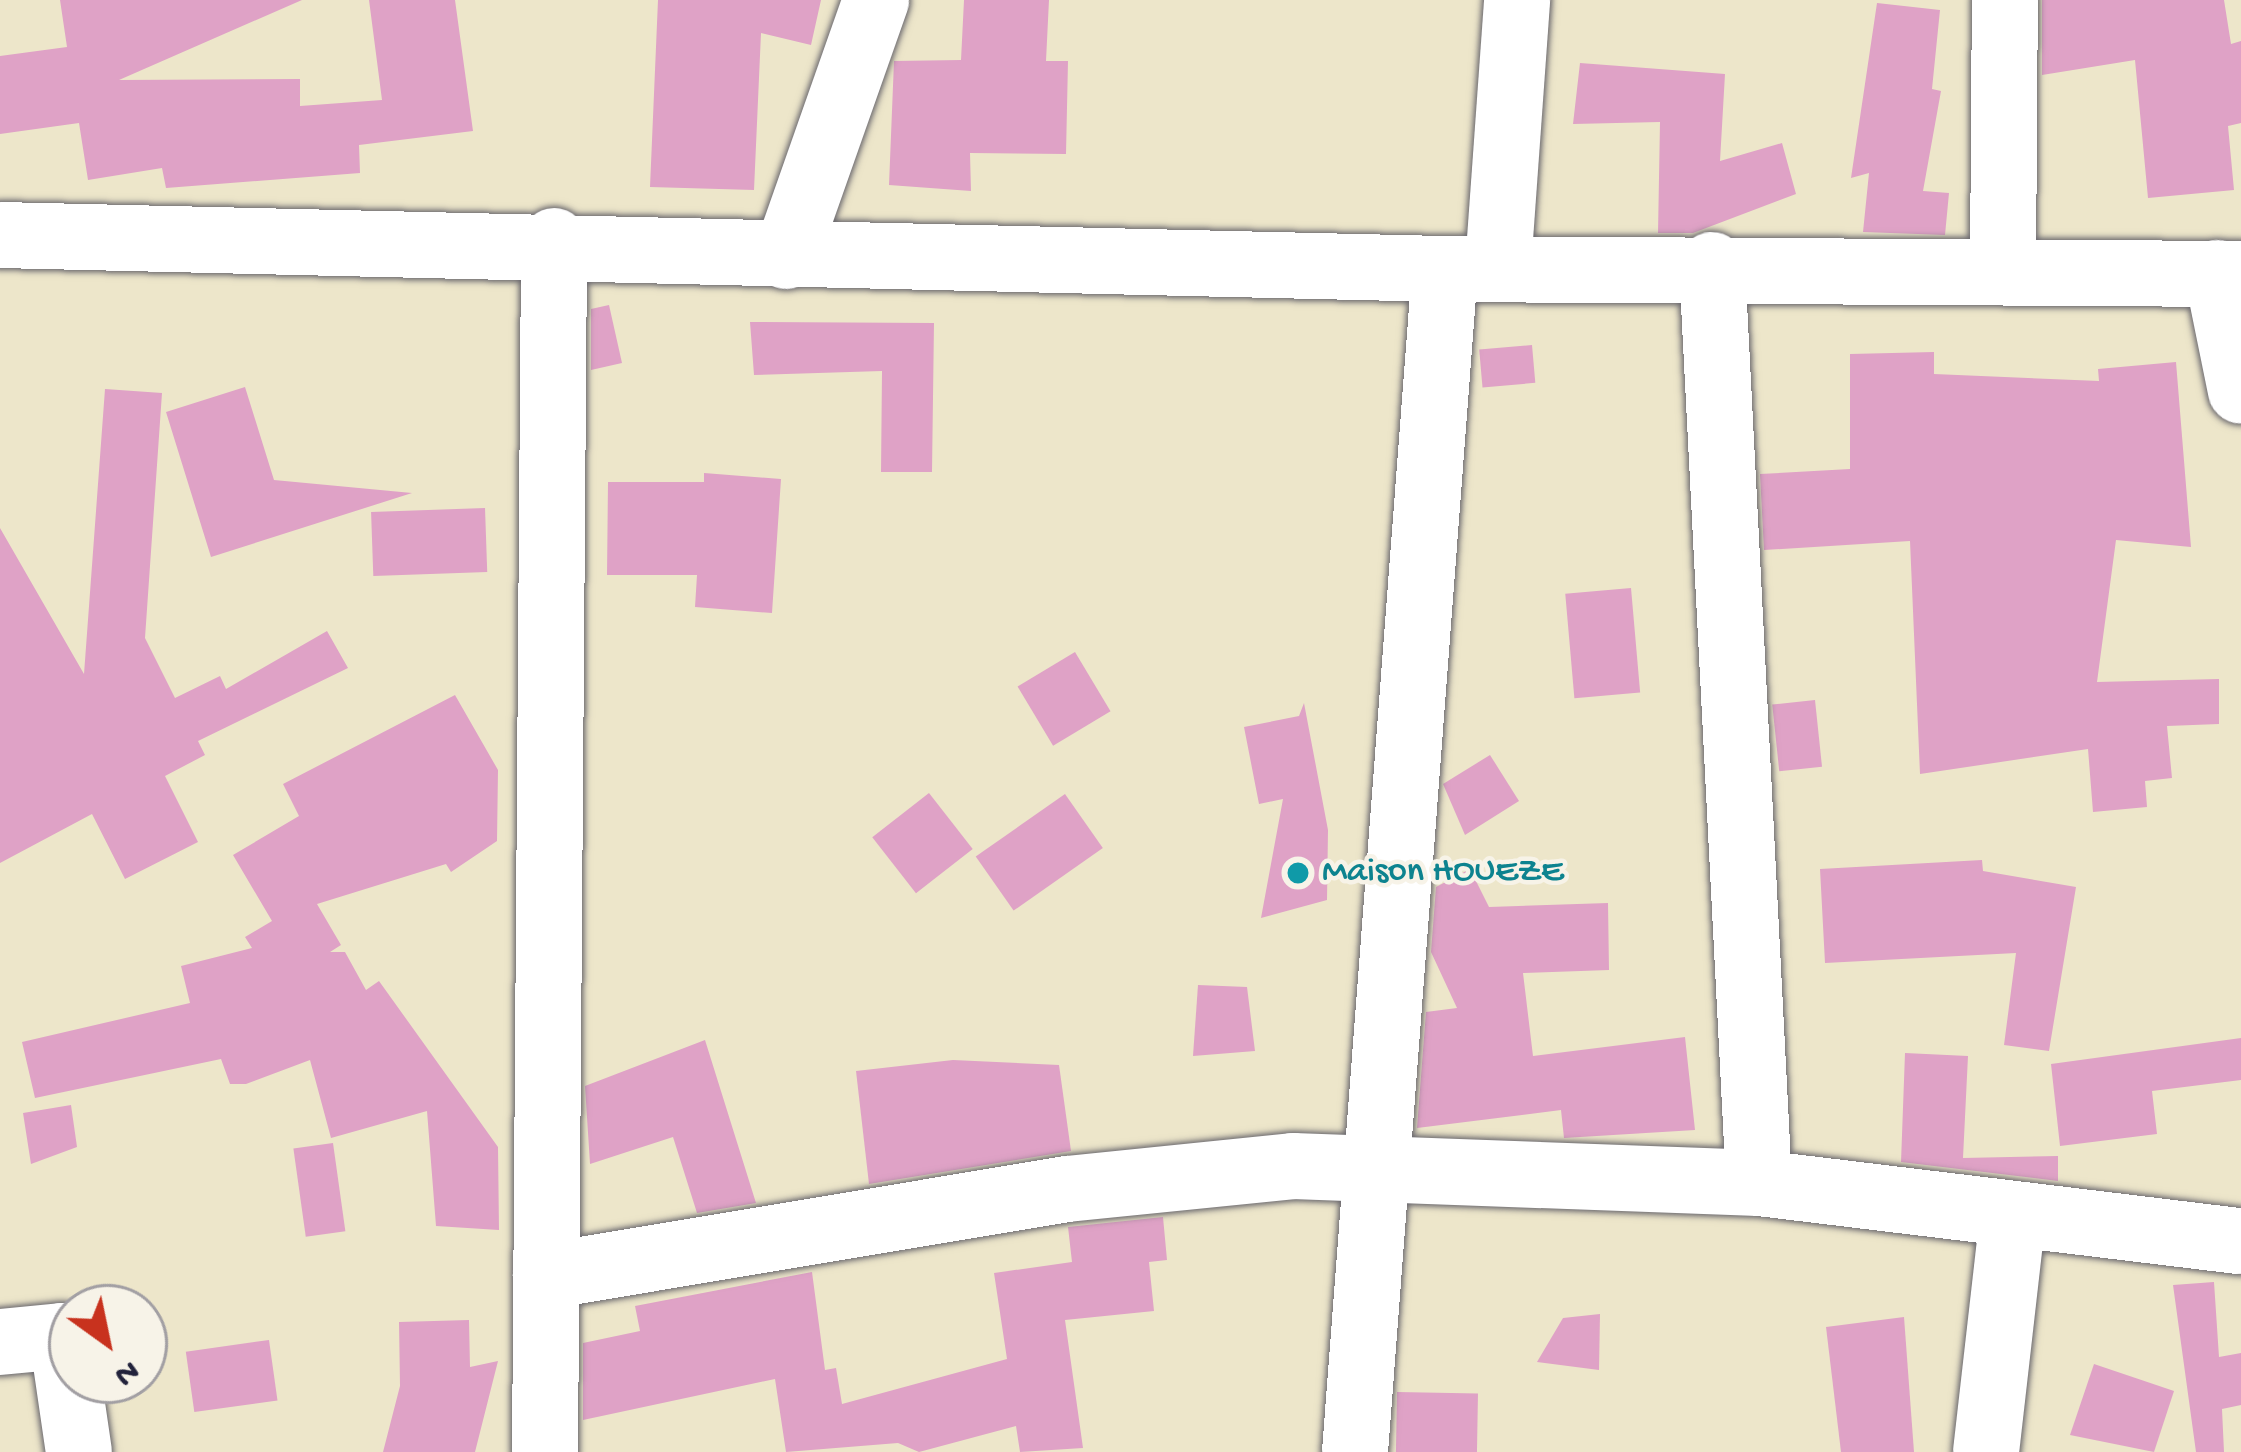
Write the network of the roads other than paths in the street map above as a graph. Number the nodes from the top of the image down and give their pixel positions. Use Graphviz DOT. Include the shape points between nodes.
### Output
graph roads {
  1 [pos="876,0"];
  2 [pos="1517,0"];
  3 [pos="2005,0"];
  4 [pos="0,235"];
  5 [pos="554,241"];
  6 [pos="786,256"];
  7 [pos="1712,265"];
  8 [pos="2003,267"];
  9 [pos="1472,268"];
  10 [pos="2229,273"];
  11 [pos="2241,392"];
  12 [pos="1377,1167"];
  13 [pos="1759,1183"];
  14 [pos="2012,1215"];
  15 [pos="2241,1241"];
  16 [pos="546,1276"];
  17 [pos="0,1342"];
  18 [pos="79,1452"];
  19 [pos="545,1452"];
  20 [pos="1355,1452"];
  21 [pos="1986,1452"];
  1 -- 6 [label="street"];
  2 -- 9 [label="street"];
  3 -- 8 [label="street"];
  4 -- 5 [label="street"];
  5 -- 6 [label="street"];
  5 -- 16 [label="street"];
  6 -- 9 [label="street"];
  7 -- 8 [label="street"];
  7 -- 9 [label="street"];
  7 -- 13 [label="street"];
  8 -- 10 [label="street"];
  9 -- 12 [label="street"];
  10 -- 11 [label="street"];
  12 -- 13 [label="street"];
  12 -- 16 [label="street" via="1067,1189"];
  12 -- 20 [label="street"];
  13 -- 14 [label="street"];
  14 -- 15 [label="street"];
  14 -- 21 [label="street"];
  16 -- 19 [label="street"];
  17 -- 18 [label="street" via="62,1336"];
}
